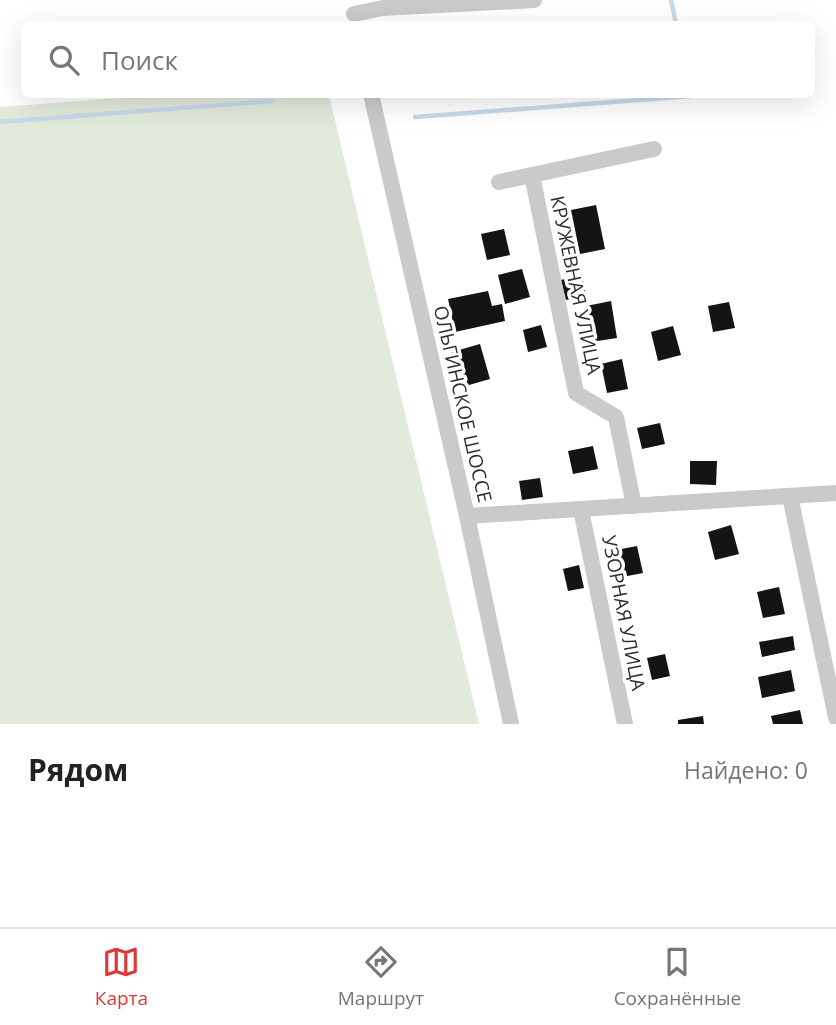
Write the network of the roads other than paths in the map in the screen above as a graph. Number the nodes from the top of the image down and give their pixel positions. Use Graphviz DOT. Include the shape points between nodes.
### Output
graph roads {
  1 [pos="534,0"];
  2 [pos="354,13"];
  3 [pos="372,98"];
  4 [pos="654,149"];
  5 [pos="532,176"];
  6 [pos="499,182"];
  7 [pos="836,493"];
  8 [pos="790,496"];
  9 [pos="634,506"];
  10 [pos="581,510"];
  11 [pos="467,516"];
  12 [pos="836,718"];
  13 [pos="511,724"];
  14 [pos="625,724"];
  1 -- 2 [label="street"];
  3 -- 11 [label="street, ОЛЬГИНСКОЕ ШОССЕ"];
  4 -- 5 [label="street"];
  5 -- 6 [label="street"];
  5 -- 9 [label="street, КРУЖЕВНАЯ УЛИЦА" via="576,393 616,417"];
  7 -- 8 [label="street"];
  8 -- 9 [label="street"];
  8 -- 12 [label="street"];
  9 -- 10 [label="street"];
  10 -- 11 [label="street"];
  10 -- 14 [label="street, УЗОРНАЯ УЛИЦА"];
  11 -- 13 [label="street, ОЛЬГИНСКОЕ ШОССЕ"];
}
